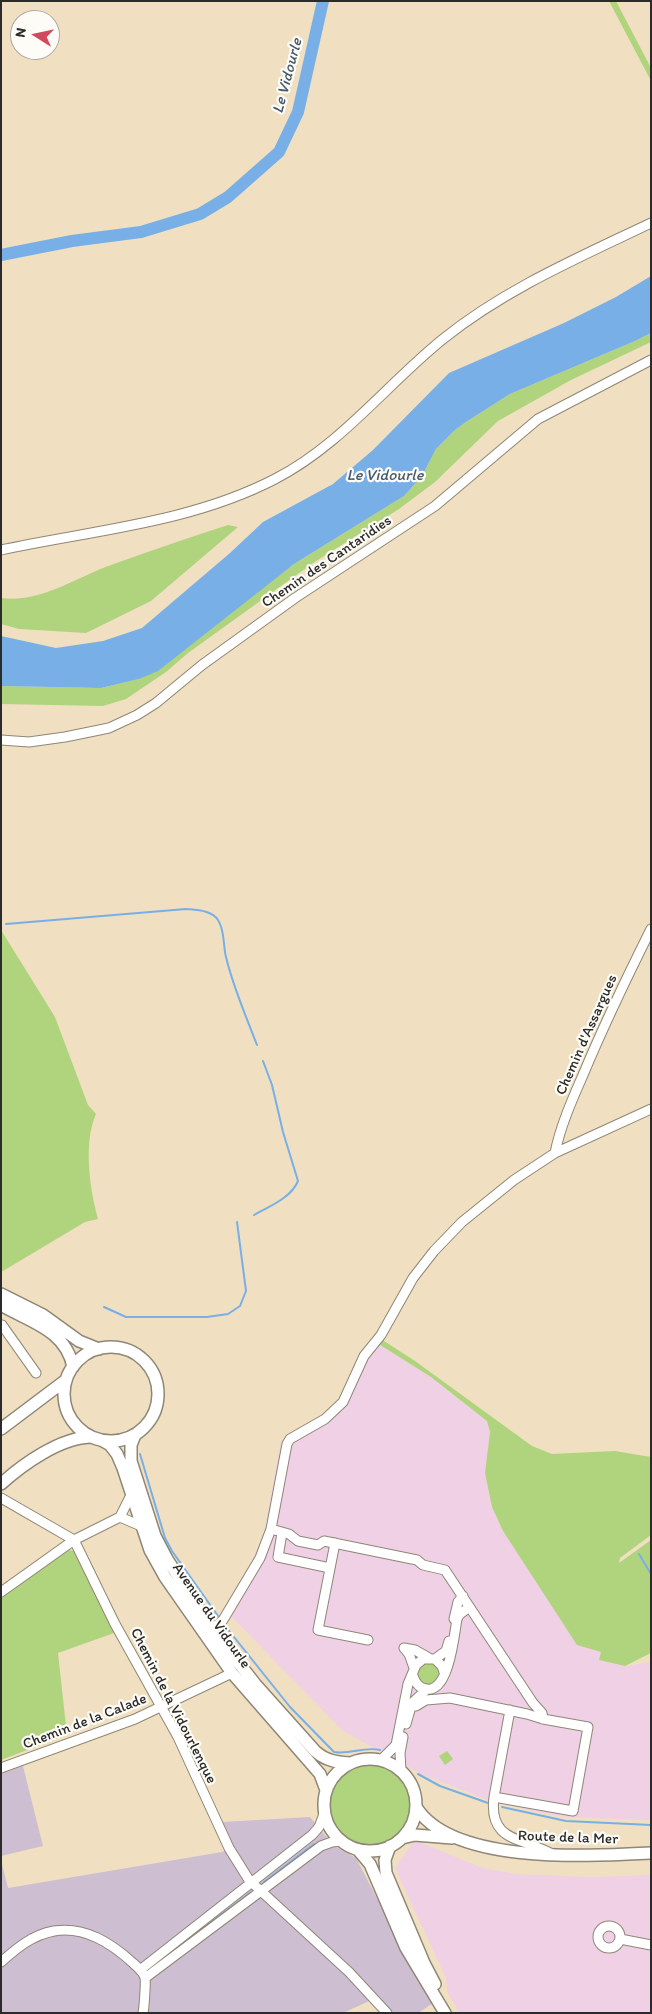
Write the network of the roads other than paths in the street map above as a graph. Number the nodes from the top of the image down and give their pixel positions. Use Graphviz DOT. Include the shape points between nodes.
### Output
graph roads {
  1 [pos="651,223"];
  2 [pos="651,360"];
  3 [pos="1,550"];
  4 [pos="1,740"];
  5 [pos="651,929"];
  6 [pos="651,1109"];
  7 [pos="555,1154"];
  8 [pos="1,1294"];
  9 [pos="1,1305"];
  10 [pos="2,1325"];
  11 [pos="99,1349"];
  12 [pos="72,1367"];
  13 [pos="36,1374"];
  14 [pos="66,1380"];
  15 [pos="1,1429"];
  16 [pos="135,1435"];
  17 [pos="90,1437"];
  18 [pos="103,1441"];
  19 [pos="1,1484"];
  20 [pos="131,1495"];
  21 [pos="1,1498"];
  22 [pos="120,1517"];
  23 [pos="141,1526"];
  24 [pos="270,1529"];
  25 [pos="282,1533"];
  26 [pos="74,1540"];
  27 [pos="335,1543"];
  28 [pos="330,1568"];
  29 [pos="1,1592"];
  30 [pos="463,1596"];
  31 [pos="469,1607"];
  32 [pos="212,1629"];
  33 [pos="368,1640"];
  34 [pos="432,1659"];
  35 [pos="414,1672"];
  36 [pos="444,1672"];
  37 [pos="232,1673"];
  38 [pos="442,1682"];
  39 [pos="428,1689"];
  40 [pos="450,1698"];
  41 [pos="438,1699"];
  42 [pos="533,1703"];
  43 [pos="412,1706"];
  44 [pos="161,1707"];
  45 [pos="510,1710"];
  46 [pos="533,1716"];
  47 [pos="543,1719"];
  48 [pos="381,1760"];
  49 [pos="350,1763"];
  50 [pos="1,1768"];
  51 [pos="401,1771"];
  52 [pos="326,1790"];
  53 [pos="494,1797"];
  54 [pos="416,1807"];
  55 [pos="324,1814"];
  56 [pos="402,1838"];
  57 [pos="455,1838"];
  58 [pos="341,1841"];
  59 [pos="390,1846"];
  60 [pos="358,1850"];
  61 [pos="651,1853"];
  62 [pos="554,1855"];
  63 [pos="252,1883"];
  64 [pos="261,1891"];
  65 [pos="620,1939"];
  66 [pos="651,1945"];
  67 [pos="1,1962"];
  68 [pos="140,1970"];
  69 [pos="145,1978"];
  70 [pos="142,2013"];
  71 [pos="387,2013"];
  72 [pos="445,2013"];
  73 [pos="453,2013"];
  1 -- 3 [label="street" via="526,285 449,334 340,434 300,464 251,491 162,519"];
  2 -- 4 [label="street, Chemin des Cantaridies" via="538,419 435,506 302,593 137,715 109,728 65,737 29,742"];
  5 -- 7 [label="street, Chemin d'Assargues" via="594,1047"];
  6 -- 7 [label="street"];
  7 -- 24 [label="street" via="514,1180 462,1222 413,1278 381,1335 362,1361 343,1402 330,1416 290,1439"];
  8 -- 11 [label="main road" via="43,1315 79,1341"];
  9 -- 12 [label="main road" via="42,1326 60,1340"];
  10 -- 13 [label="street"];
  11 -- 12 [label="main road"];
  11 -- 16 [label="main road" via="109,1347 130,1351 146,1363 154,1376 158,1391 155,1412"];
  12 -- 14 [label="main road"];
  14 -- 15 [label="main road"];
  14 -- 17 [label="main road" via="64,1397 68,1413 77,1427"];
  16 -- 18 [label="main road" via="123,1440"];
  16 -- 32 [label="main road, Avenue du Vidourle" via="131,1461 155,1536"];
  17 -- 18 [label="main road"];
  17 -- 19 [label="main road" via="63,1443 32,1460"];
  18 -- 20 [label="main road, Avenue du Vidourle" via="117,1454"];
  20 -- 22 [label="street"];
  20 -- 23 [label="main road, Avenue du Vidourle"];
  21 -- 26 [label="street"];
  22 -- 23 [label="street"];
  22 -- 26 [label="street"];
  23 -- 37 [label="main road, Avenue du Vidourle" via="165,1576"];
  24 -- 25 [label="street"];
  24 -- 32 [label="street" via="250,1577 223,1620"];
  25 -- 27 [label="street" via="298,1541 318,1545 324,1541"];
  25 -- 28 [label="street" via="278,1557"];
  26 -- 29 [label="street"];
  26 -- 44 [label="street, Chemin de la Vidourlenque"];
  27 -- 28 [label="street"];
  27 -- 30 [label="street" via="417,1560 423,1565 445,1570"];
  28 -- 33 [label="street" via="318,1630"];
  30 -- 31 [label="street"];
  30 -- 34 [label="street" via="457,1605 446,1651"];
  31 -- 36 [label="street" via="459,1615 449,1664"];
  31 -- 42 [label="street"];
  32 -- 49 [label="main road, Avenue du Vidourle" via="256,1685 315,1751 333,1762"];
  34 -- 35 [label="street" via="420,1661"];
  34 -- 35 [label="street" via="404,1648"];
  34 -- 36 [label="street" via="440,1663"];
  35 -- 39 [label="street" via="416,1684"];
  35 -- 48 [label="street" via="408,1684 396,1745"];
  36 -- 38 [label="street"];
  37 -- 44 [label="street, Chemin de la Calade"];
  37 -- 52 [label="main road, Avenue du Vidourle" via="320,1774"];
  38 -- 39 [label="street" via="436,1688"];
  38 -- 40 [label="street"];
  39 -- 41 [label="street"];
  39 -- 43 [label="street" via="414,1700"];
  40 -- 41 [label="street"];
  40 -- 45 [label="street"];
  41 -- 43 [label="street" via="424,1700"];
  42 -- 46 [label="street"];
  42 -- 47 [label="street"];
  43 -- 51 [label="street" via="400,1753"];
  44 -- 50 [label="street, Chemin de la Calade"];
  44 -- 63 [label="street, Chemin de la Vidourlenque" via="230,1848"];
  45 -- 46 [label="street"];
  45 -- 53 [label="street"];
  46 -- 47 [label="street"];
  47 -- 53 [label="street" via="588,1727 573,1811"];
  48 -- 49 [label="main road"];
  48 -- 51 [label="main road"];
  49 -- 52 [label="main road" via="338,1771"];
  51 -- 54 [label="main road" via="412,1788"];
  52 -- 55 [label="main road"];
  53 -- 62 [label="street" via="495,1821 504,1834"];
  54 -- 56 [label="main road" via="412,1824"];
  54 -- 57 [label="main road, Route de la Mer" via="428,1822"];
  55 -- 58 [label="main road" via="330,1829"];
  55 -- 63 [label="street" via="312,1835"];
  56 -- 57 [label="main road, Route de la Mer" via="415,1835"];
  56 -- 59 [label="main road"];
  57 -- 62 [label="main road, Route de la Mer" via="506,1850"];
  58 -- 60 [label="main road"];
  58 -- 64 [label="street" via="321,1846"];
  59 -- 60 [label="main road" via="374,1851"];
  59 -- 73 [label="main road" via="385,1860 386,1873 424,1964"];
  60 -- 72 [label="main road" via="370,1864 410,1956"];
  61 -- 62 [label="main road, Route de la Mer"];
  63 -- 64 [label="street, Chemin de la Vidourlenque"];
  63 -- 68 [label="street"];
  64 -- 69 [label="street"];
  64 -- 71 [label="street" via="349,1972"];
  65 -- 66 [label="street"];
  67 -- 68 [label="street" via="33,1938 53,1931 70,1930 109,1943"];
  68 -- 69 [label="street"];
  69 -- 70 [label="street"];
}
